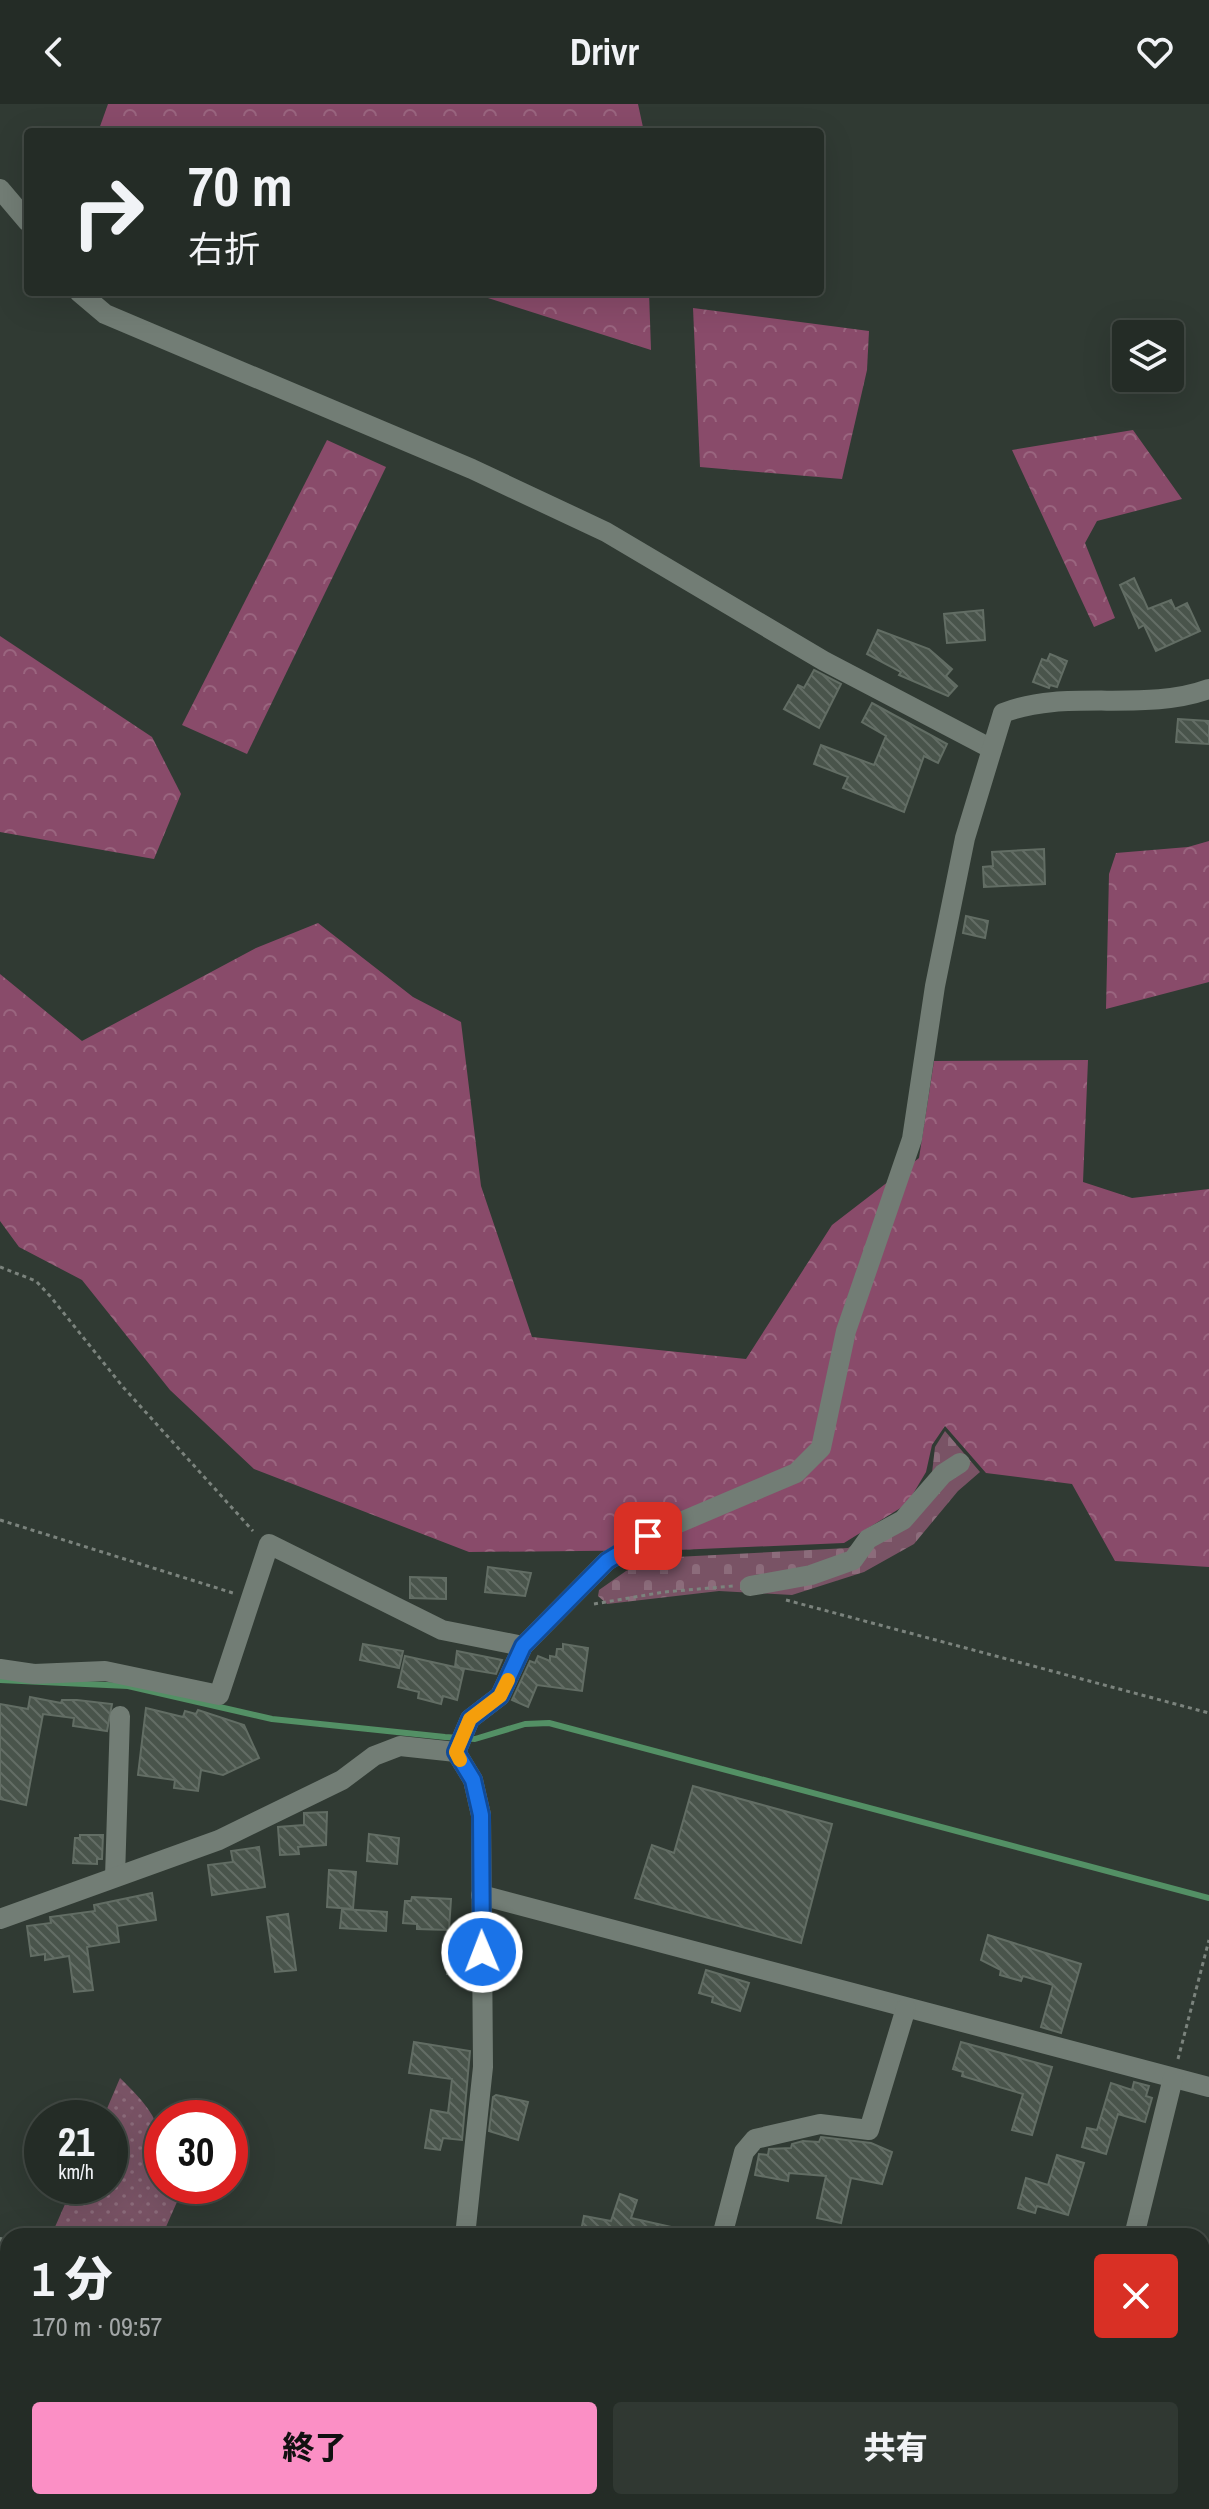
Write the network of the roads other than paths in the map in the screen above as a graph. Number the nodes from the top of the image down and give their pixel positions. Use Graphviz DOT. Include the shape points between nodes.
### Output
graph roads {
  1 [pos="0,189"];
  2 [pos="24,217"];
  3 [pos="84,296"];
  4 [pos="1209,689"];
  5 [pos="990,748"];
  6 [pos="960,1463"];
  7 [pos="750,1586"];
  8 [pos="523,1646"];
  9 [pos="0,1669"];
  10 [pos="120,1716"];
  11 [pos="456,1752"];
  12 [pos="115,1877"];
  13 [pos="481,1895"];
  14 [pos="0,1919"];
  15 [pos="906,2008"];
  16 [pos="1173,2078"];
  17 [pos="1209,2087"];
  18 [pos="466,2228"];
  19 [pos="724,2228"];
  20 [pos="1136,2228"];
  1 -- 2 [label="street"];
  3 -- 5 [label="street" via="105,314 472,469 606,532 824,661"];
  4 -- 5 [label="street" via="1108,701 1027,703 1003,713"];
  5 -- 8 [label="street" via="938,971 912,1139 846,1331 821,1448 796,1473 648,1536 607,1561"];
  6 -- 7 [label="street" via="943,1474 903,1520 868,1539 853,1560 811,1575"];
  8 -- 9 [label="street" via="442,1630 269,1544 219,1695 105,1671 34,1674"];
  8 -- 11 [label="street" via="500,1696 470,1719"];
  10 -- 12 [label="street"];
  11 -- 12 [label="street" via="400,1746 219,1840"];
  11 -- 13 [label="street" via="473,1780 481,1815"];
  12 -- 14 [label="street"];
  13 -- 15 [label="street"];
  13 -- 18 [label="street" via="483,2067"];
  15 -- 16 [label="street"];
  15 -- 19 [label="street" via="869,2130 820,2124 755,2139 744,2152"];
  16 -- 17 [label="street"];
  16 -- 20 [label="street"];
}
